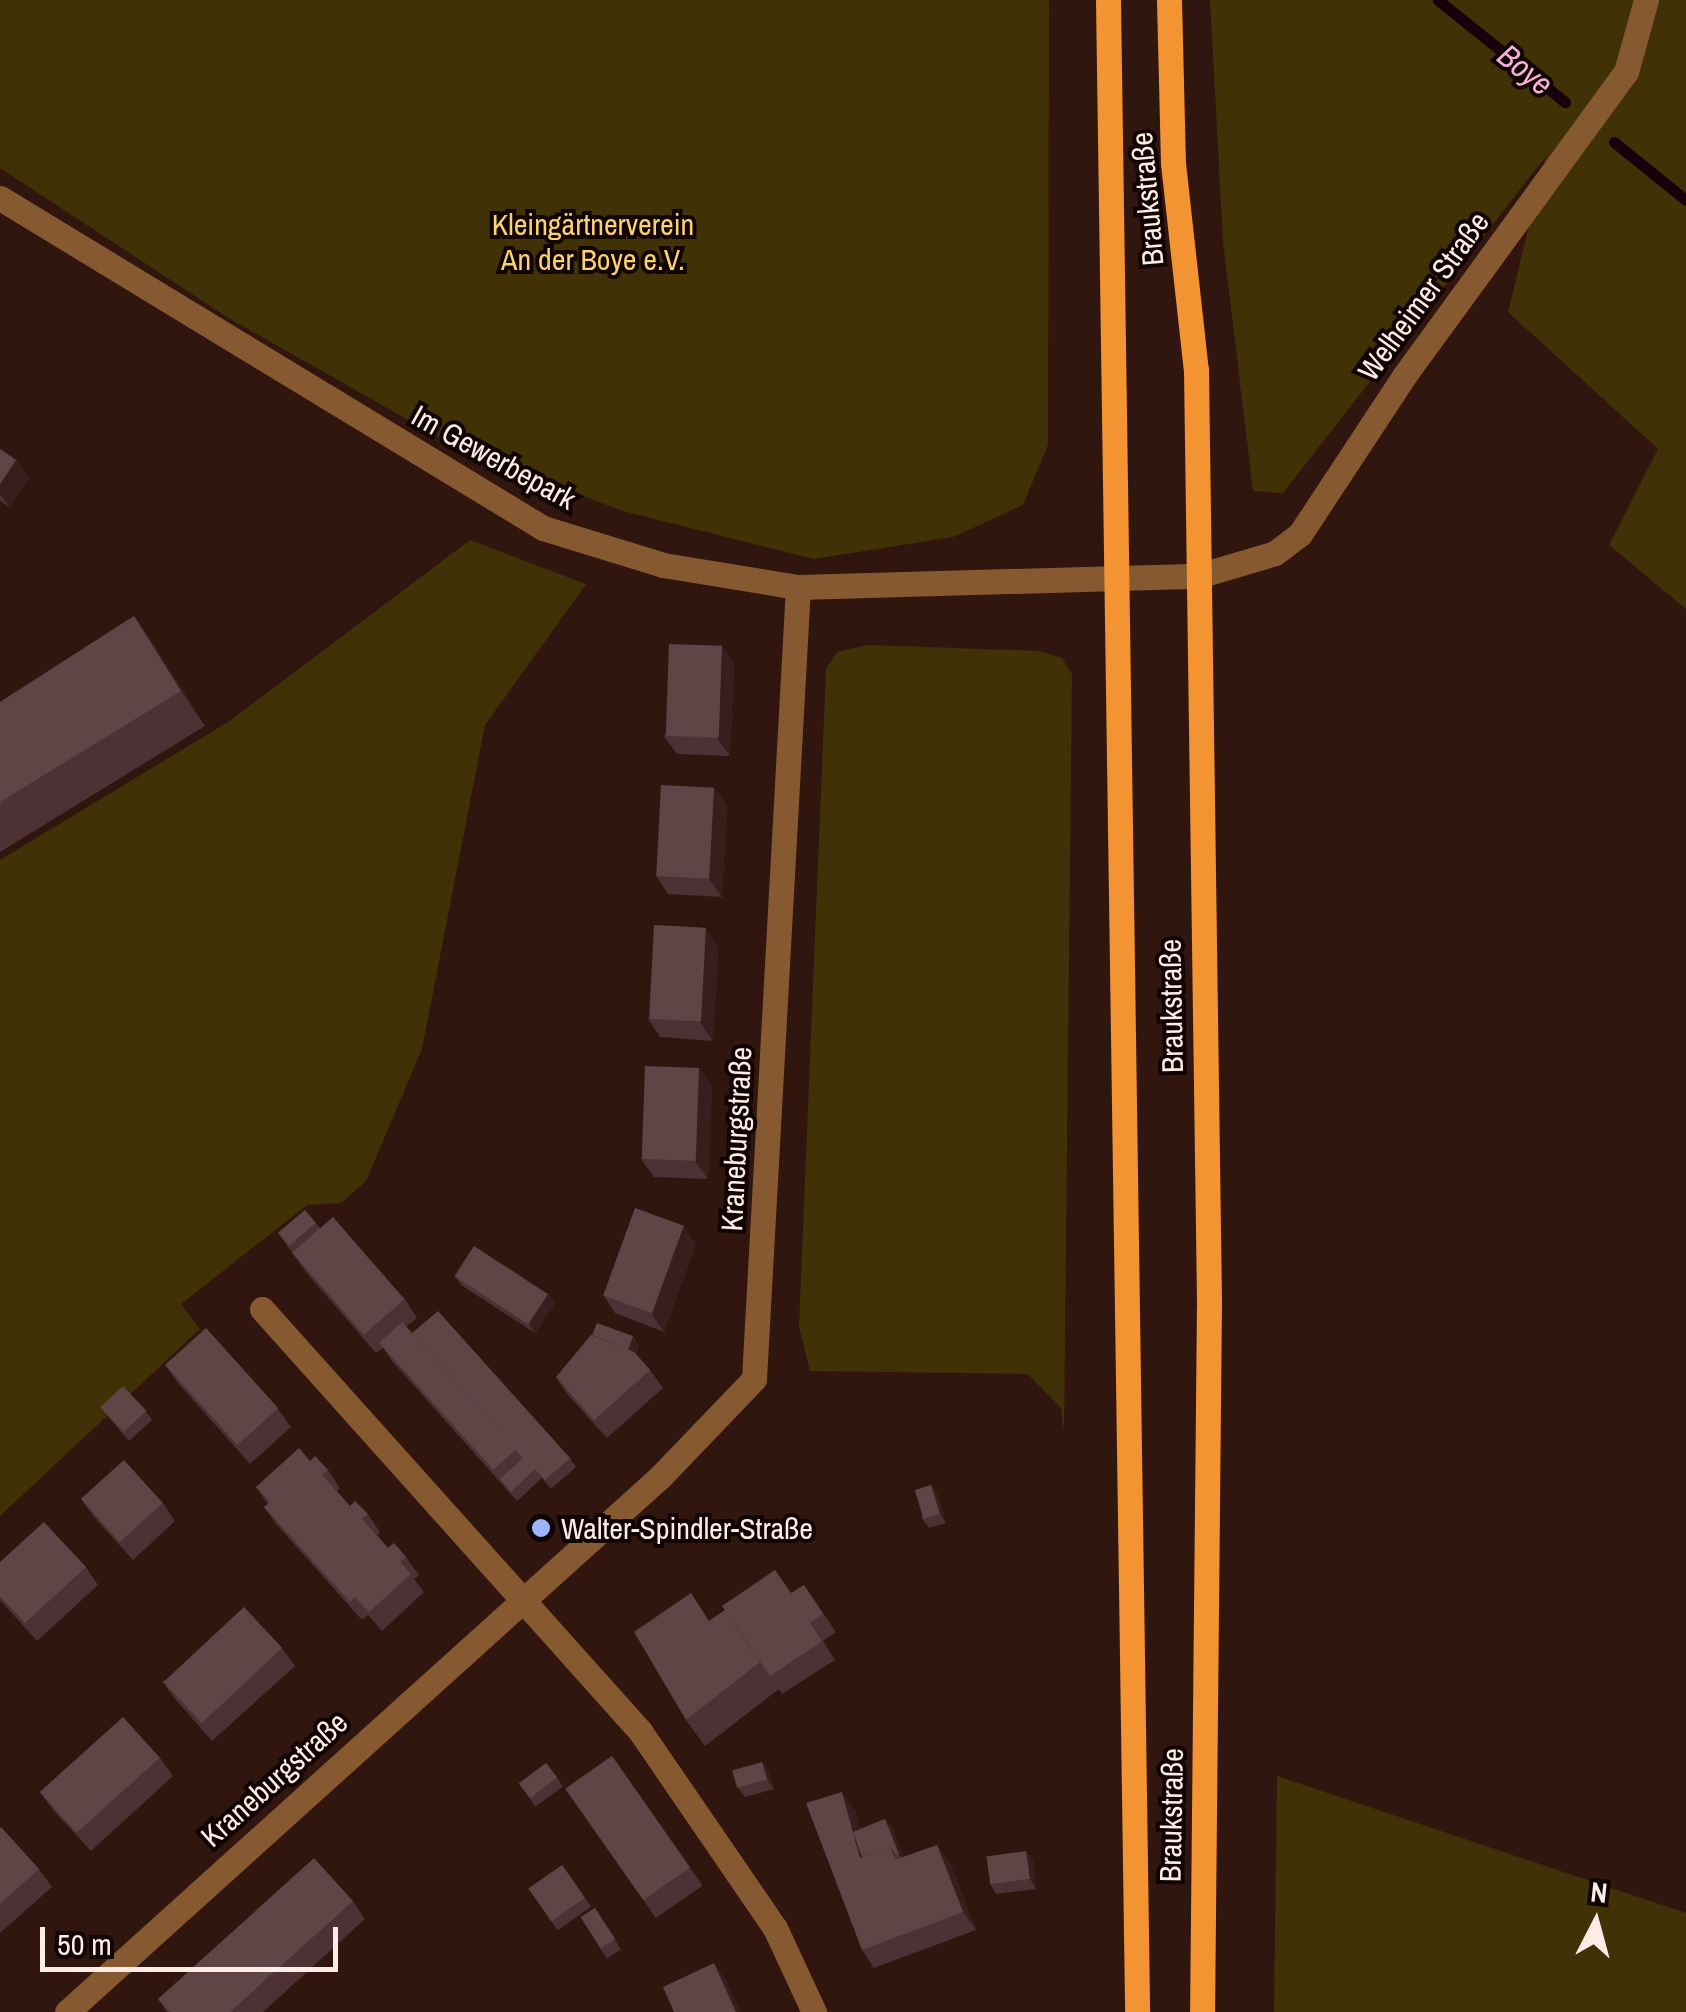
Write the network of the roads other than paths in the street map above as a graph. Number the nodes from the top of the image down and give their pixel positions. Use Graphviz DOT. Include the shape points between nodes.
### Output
graph roads {
  1 [pos="1108,0"];
  2 [pos="1170,0"];
  3 [pos="1646,0"];
  4 [pos="0,198"];
  5 [pos="1198,576"];
  6 [pos="1114,578"];
  7 [pos="798,587"];
  8 [pos="262,1308"];
  9 [pos="525,1595"];
  10 [pos="67,2012"];
  11 [pos="814,2012"];
  12 [pos="1136,2012"];
  13 [pos="1202,2012"];
  1 -- 6 [label="main road, Braukstraße"];
  2 -- 5 [label="main road, Braukstraße" via="1174,163 1196,370"];
  3 -- 5 [label="street, Welheimer Straße" via="1626,72 1404,376 1300,534 1275,553"];
  4 -- 7 [label="street, Im Gewerbepark" via="542,528 663,564"];
  5 -- 6 [label="street, Im Gewerbepark"];
  5 -- 13 [label="main road, Braukstraße" via="1208,1302"];
  6 -- 7 [label="street, Im Gewerbepark"];
  6 -- 12 [label="main road, Braukstraße"];
  7 -- 9 [label="street, Kraneburgstraße" via="754,1379 660,1477"];
  8 -- 9 [label="street"];
  9 -- 10 [label="street, Kraneburgstraße"];
  9 -- 11 [label="street" via="640,1731 775,1928"];
}
